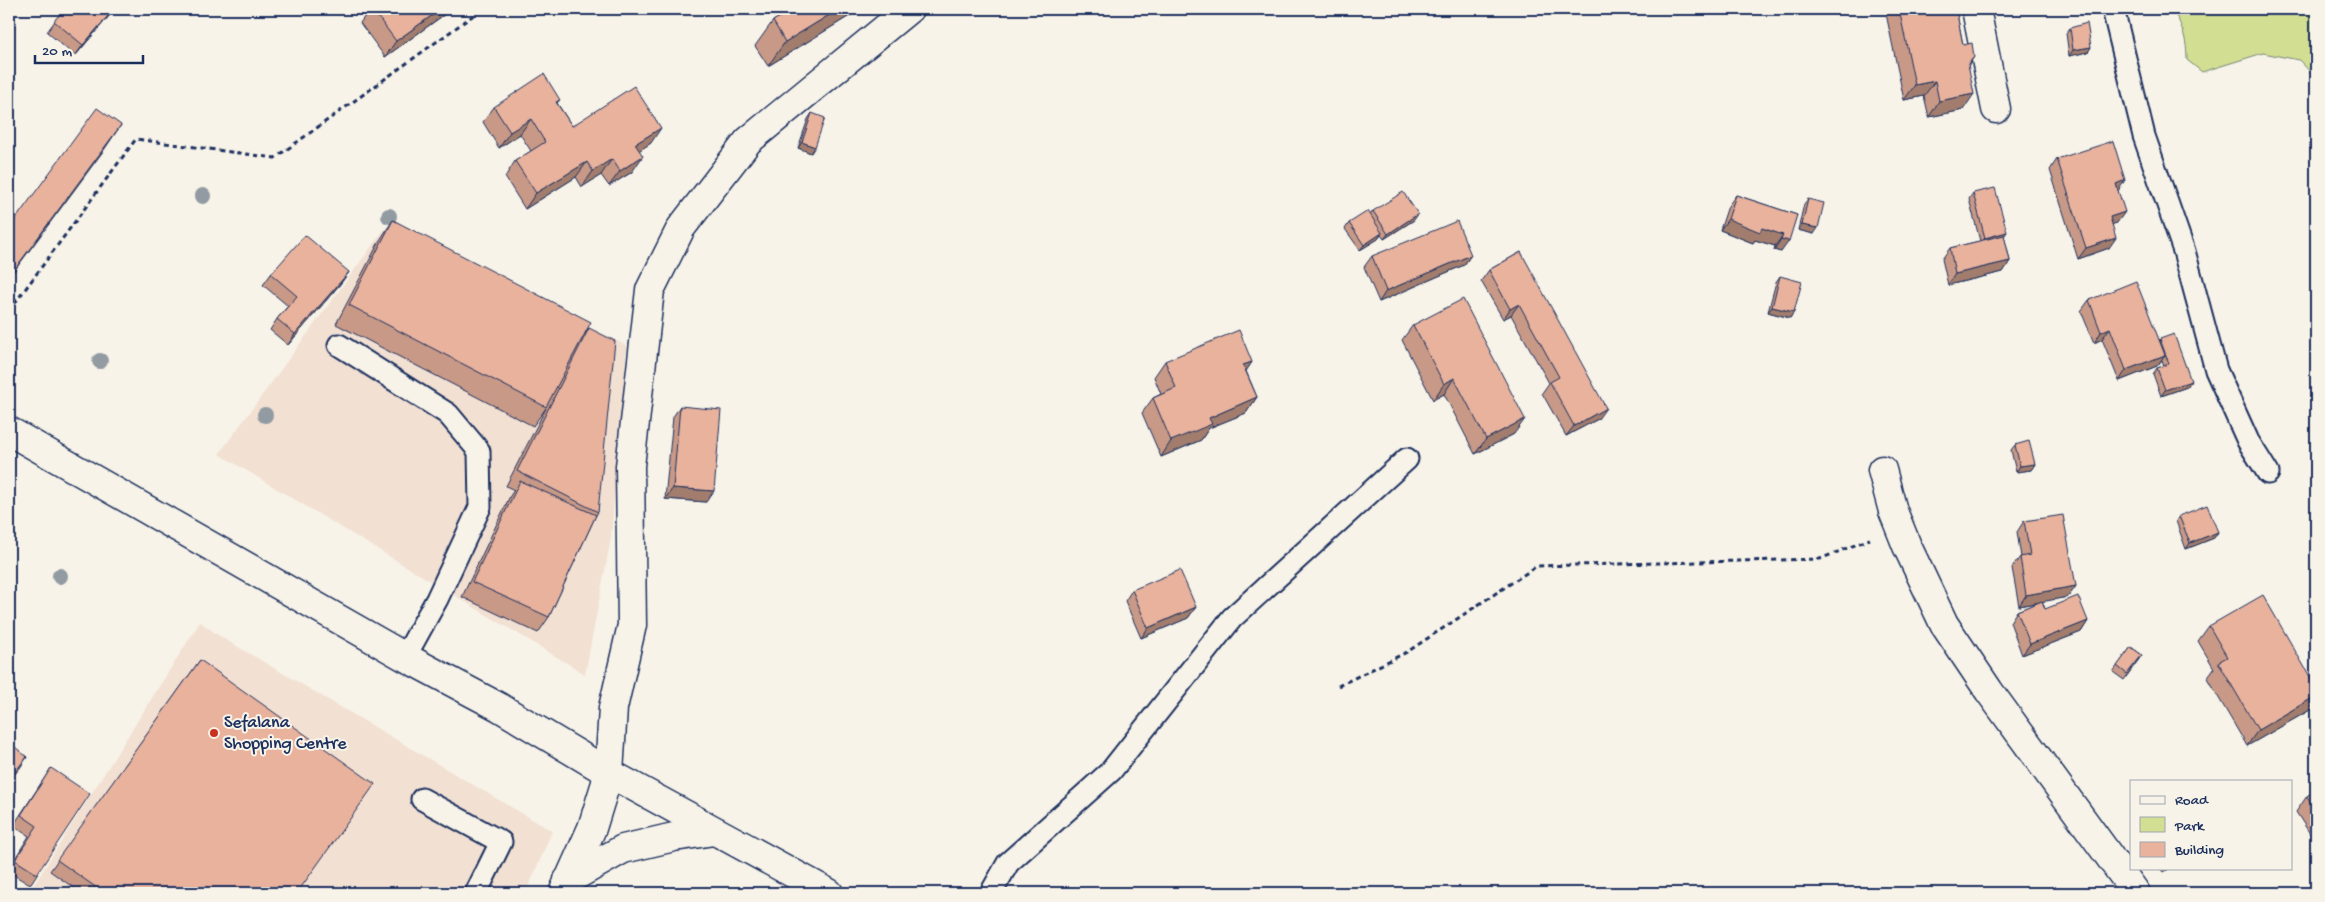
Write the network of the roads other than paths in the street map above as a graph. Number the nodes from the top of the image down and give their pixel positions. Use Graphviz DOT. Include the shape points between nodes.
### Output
graph roads {
  1 [pos="1976,9"];
  2 [pos="2113,9"];
  3 [pos="900,11"];
  4 [pos="1996,109"];
  5 [pos="339,345"];
  6 [pos="9,431"];
  7 [pos="1408,459"];
  8 [pos="1882,470"];
  9 [pos="2268,473"];
  10 [pos="405,657"];
  11 [pos="609,773"];
  12 [pos="422,799"];
  13 [pos="714,830"];
  14 [pos="565,887"];
  15 [pos="476,893"];
  16 [pos="829,893"];
  17 [pos="991,893"];
  18 [pos="2136,893"];
  1 -- 4 [label="street"];
  2 -- 9 [label="lane" via="2144,136 2184,252 2216,370 2248,441"];
  3 -- 11 [label="street" via="748,141 681,228 650,290 630,466 632,625 613,708"];
  5 -- 10 [label="lane" via="448,414 479,451 480,508 437,599"];
  6 -- 10 [label="street"];
  7 -- 17 [label="lane" via="1232,618 1111,771 1008,863"];
  8 -- 18 [label="street" via="1900,528 1944,624"];
  10 -- 11 [label="street" via="499,707"];
  11 -- 13 [label="street"];
  11 -- 14 [label="street" via="592,828"];
  12 -- 15 [label="lane" via="501,842"];
  13 -- 14 [label="street" via="623,849"];
  13 -- 16 [label="street"];
}
